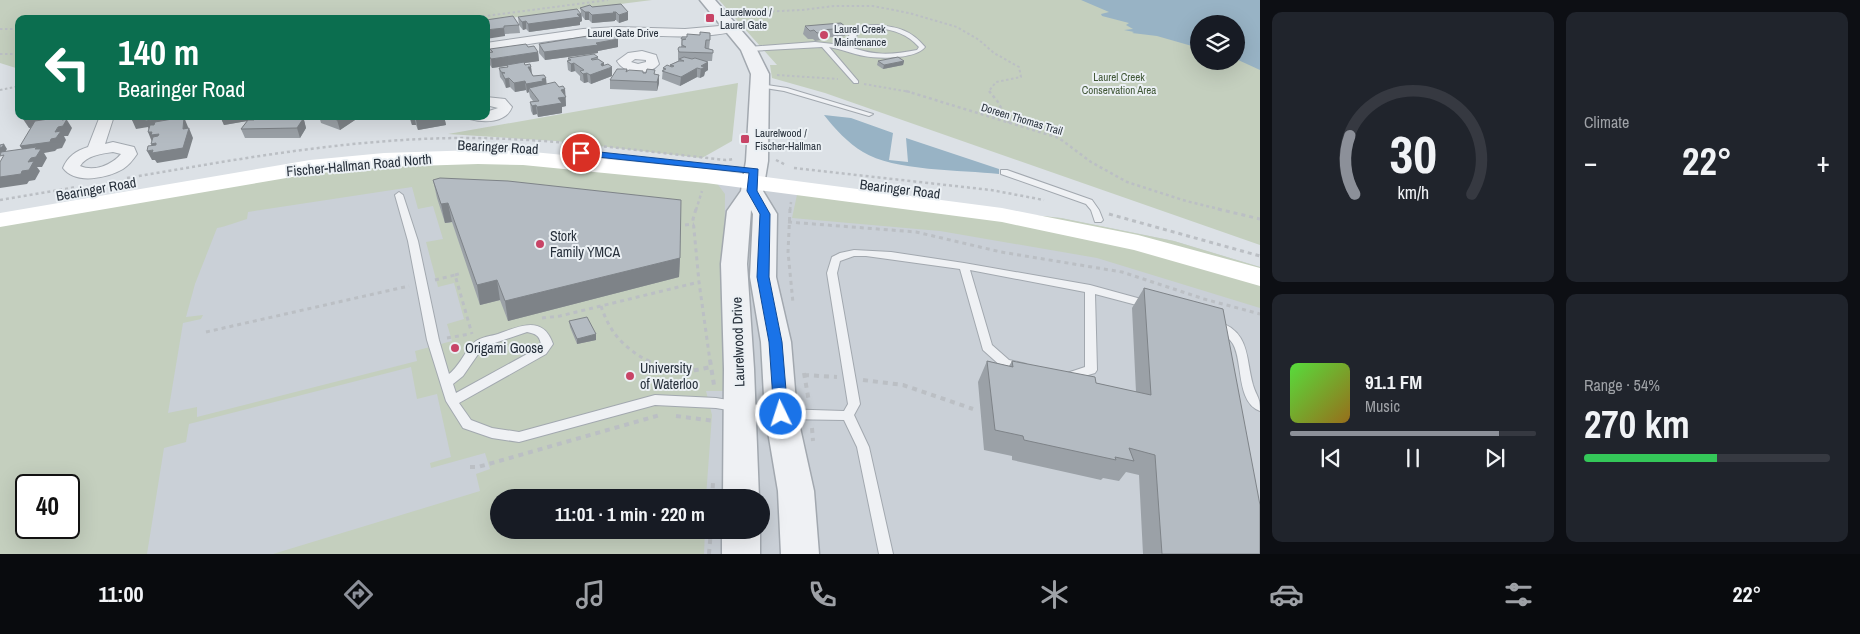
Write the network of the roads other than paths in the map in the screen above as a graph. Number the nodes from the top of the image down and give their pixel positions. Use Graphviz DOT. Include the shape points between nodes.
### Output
graph roads {
  1 [pos="707,0"];
  2 [pos="731,29"];
  3 [pos="652,33"];
  4 [pos="824,45"];
  5 [pos="490,46"];
  6 [pos="844,47"];
  7 [pos="749,49"];
  8 [pos="642,55"];
  9 [pos="767,80"];
  10 [pos="856,82"];
  11 [pos="490,101"];
  12 [pos="869,114"];
  13 [pos="490,117"];
  14 [pos="105,120"];
  15 [pos="94,150"];
  16 [pos="1004,172"];
  17 [pos="753,182"];
  18 [pos="399,195"];
  19 [pos="0,205"];
  20 [pos="1097,215"];
  21 [pos="0,220"];
  22 [pos="1260,262"];
  23 [pos="964,266"];
  24 [pos="1260,277"];
  25 [pos="1090,288"];
  26 [pos="1163,308"];
  27 [pos="1208,322"];
  28 [pos="1025,368"];
  29 [pos="1061,375"];
  30 [pos="446,383"];
  31 [pos="452,401"];
  32 [pos="1260,406"];
  33 [pos="724,410"];
  34 [pos="781,414"];
  35 [pos="848,414"];
  36 [pos="739,489"];
  37 [pos="741,539"];
  38 [pos="741,554"];
  39 [pos="800,554"];
  40 [pos="886,554"];
  1 -- 2 [label="street, Laurelwood Drive"];
  2 -- 3 [label="street, Laurel Gate Drive"];
  2 -- 7 [label="street, Laurelwood Drive"];
  3 -- 5 [label="street, Laurel Gate Drive" via="584,33"];
  3 -- 8 [label="street"];
  4 -- 6 [label="lane"];
  4 -- 7 [label="lane"];
  4 -- 10 [label="lane"];
  6 -- 6 [label="lane" via="874,56 899,56 919,51 922,46 910,35 895,30 861,27"];
  7 -- 9 [label="street, Laurelwood Drive" via="760,74"];
  9 -- 12 [label="lane" via="776,87"];
  9 -- 17 [label="street, Laurelwood Drive"];
  11 -- 13 [label="street" via="500,102 504,110"];
  14 -- 15 [label="street"];
  16 -- 20 [label="lane" via="1089,202"];
  17 -- 19 [label="main road, Bearinger Road" via="522,147 458,144 312,154"];
  17 -- 20 [label="main road, Bearinger Road"];
  17 -- 21 [label="main road, Fischer-Hallman Road North" via="523,158 384,160 310,167"];
  17 -- 24 [label="main road, Bearinger Road" via="1002,215 1138,243"];
  17 -- 33 [label="street, Laurelwood Drive" via="739,211"];
  17 -- 34 [label="street" via="765,214 763,277 776,342"];
  18 -- 30 [label="lane" via="413,240 433,340"];
  20 -- 22 [label="main road, Bearinger Road"];
  23 -- 25 [label="lane"];
  23 -- 28 [label="lane" via="987,347 1006,364"];
  23 -- 35 [label="lane" via="860,253 844,254 836,259 832,273 854,404"];
  25 -- 26 [label="lane"];
  25 -- 29 [label="lane" via="1091,370 1071,377"];
  27 -- 32 [label="lane" via="1225,328 1238,338 1243,347 1251,394"];
  30 -- 31 [label="lane"];
  30 -- 31 [label="lane" via="459,373 479,344 527,328 544,335 547,344 542,351"];
  31 -- 33 [label="lane" via="467,424 492,433 519,437 655,400"];
  33 -- 34 [label="lane"];
  33 -- 36 [label="street, Laurelwood Drive"];
  34 -- 35 [label="lane"];
  34 -- 39 [label="street" via="796,491"];
  35 -- 40 [label="lane" via="863,447"];
  37 -- 38 [label="street"];
}
